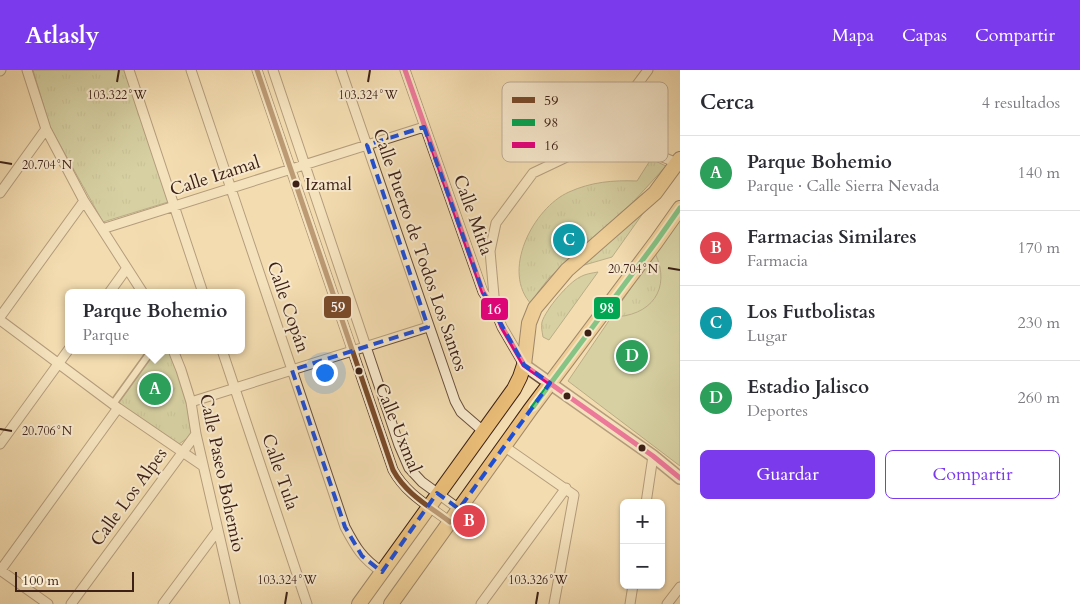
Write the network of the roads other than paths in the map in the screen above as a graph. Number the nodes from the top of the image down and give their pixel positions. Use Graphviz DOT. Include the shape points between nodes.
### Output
graph roads {
  1 [pos="27,70"];
  2 [pos="129,70"];
  3 [pos="191,70"];
  4 [pos="256,70"];
  5 [pos="273,70"];
  6 [pos="341,70"];
  7 [pos="405,70"];
  8 [pos="648,70"];
  9 [pos="639,82"];
  10 [pos="424,127"];
  11 [pos="46,129"];
  12 [pos="366,145"];
  13 [pos="556,162"];
  14 [pos="679,162"];
  15 [pos="305,165"];
  16 [pos="290,169"];
  17 [pos="231,188"];
  18 [pos="0,193"];
  19 [pos="84,201"];
  20 [pos="174,206"];
  21 [pos="680,208"];
  22 [pos="102,228"];
  23 [pos="127,268"];
  24 [pos="112,289"];
  25 [pos="140,289"];
  26 [pos="202,289"];
  27 [pos="495,310"];
  28 [pos="0,319"];
  29 [pos="428,327"];
  30 [pos="366,346"];
  31 [pos="351,351"];
  32 [pos="65,354"];
  33 [pos="149,354"];
  34 [pos="175,354"];
  35 [pos="223,354"];
  36 [pos="59,362"];
  37 [pos="524,365"];
  38 [pos="292,370"];
  39 [pos="550,383"];
  40 [pos="234,388"];
  41 [pos="191,402"];
  42 [pos="116,406"];
  43 [pos="483,431"];
  44 [pos="196,434"];
  45 [pos="0,444"];
  46 [pos="505,447"];
  47 [pos="183,452"];
  48 [pos="653,456"];
  49 [pos="203,466"];
  50 [pos="680,478"];
  51 [pos="566,488"];
  52 [pos="438,492"];
  53 [pos="647,499"];
  54 [pos="428,507"];
  55 [pos="459,510"];
  56 [pos="450,522"];
  57 [pos="218,530"];
  58 [pos="0,571"];
  59 [pos="382,572"];
  60 [pos="680,586"];
  61 [pos="632,589"];
  62 [pos="670,603"];
  63 [pos="48,604"];
  64 [pos="71,604"];
  65 [pos="163,604"];
  66 [pos="234,604"];
  67 [pos="307,604"];
  68 [pos="358,604"];
  69 [pos="391,604"];
  70 [pos="481,604"];
  71 [pos="554,604"];
  72 [pos="630,604"];
  1 -- 11 [label="street"];
  2 -- 20 [label="street"];
  3 -- 17 [label="street, Calle Copán"];
  4 -- 16 [label="street, Calle Uxmal"];
  5 -- 15 [label="street, Calle Uxmal"];
  6 -- 12 [label="street, Calle Puerto de Todos Los Santos"];
  7 -- 10 [label="street, Calle Mitla"];
  8 -- 9 [label="street"];
  10 -- 12 [label="street, Calle Izamal"];
  10 -- 27 [label="street, Calle Mitla" via="483,292"];
  11 -- 18 [label="street"];
  11 -- 19 [label="street"];
  12 -- 15 [label="street, Calle Izamal"];
  12 -- 29 [label="street, Calle Puerto de Todos Los Santos"];
  13 -- 27 [label="street" via="533,173 496,223 490,251"];
  14 -- 37 [label="main road" via="655,193 567,270 541,300 529,323"];
  15 -- 16 [label="street, Calle Izamal"];
  15 -- 30 [label="street, Calle Uxmal"];
  16 -- 17 [label="street, Calle Izamal"];
  16 -- 31 [label="street, Calle Uxmal"];
  17 -- 20 [label="street, Calle Izamal"];
  17 -- 38 [label="street, Calle Copán"];
  19 -- 22 [label="street"];
  19 -- 28 [label="street"];
  20 -- 22 [label="street, Calle Izamal"];
  20 -- 26 [label="street"];
  21 -- 39 [label="main road"];
  22 -- 23 [label="street"];
  23 -- 24 [label="street"];
  23 -- 25 [label="street"];
  27 -- 37 [label="street, Calle Mitla"];
  28 -- 36 [label="street"];
  29 -- 30 [label="street"];
  29 -- 43 [label="street, Calle Puerto de Todos Los Santos" via="455,402 461,412"];
  30 -- 31 [label="street"];
  30 -- 52 [label="street, Calle Uxmal" via="398,445 409,468"];
  31 -- 38 [label="street"];
  31 -- 54 [label="street, Calle Uxmal" via="393,470 399,482"];
  32 -- 36 [label="street"];
  33 -- 42 [label="street"];
  34 -- 41 [label="street, Calle Paseo Bohemio"];
  35 -- 40 [label="street, Calle Tula"];
  36 -- 42 [label="street"];
  36 -- 45 [label="street"];
  37 -- 39 [label="street"];
  37 -- 43 [label="main road" via="514,389"];
  38 -- 40 [label="street"];
  38 -- 59 [label="street, Calle Copán" via="345,527 362,556"];
  39 -- 46 [label="main road"];
  39 -- 48 [label="street"];
  40 -- 41 [label="street"];
  40 -- 67 [label="street, Calle Tula"];
  41 -- 44 [label="street, Calle Paseo Bohemio"];
  42 -- 47 [label="street"];
  42 -- 58 [label="street"];
  43 -- 52 [label="main road"];
  44 -- 47 [label="street, Calle Los Alpes"];
  44 -- 49 [label="street, Calle Paseo Bohemio"];
  46 -- 51 [label="street"];
  46 -- 55 [label="main road"];
  47 -- 49 [label="street"];
  47 -- 64 [label="street, Calle Los Alpes"];
  48 -- 50 [label="street"];
  48 -- 53 [label="street"];
  49 -- 57 [label="street, Calle Paseo Bohemio"];
  51 -- 70 [label="street"];
  51 -- 71 [label="street" via="574,499"];
  52 -- 54 [label="main road"];
  52 -- 55 [label="street, Calle Uxmal"];
  54 -- 56 [label="street, Calle Uxmal"];
  54 -- 59 [label="main road"];
  55 -- 56 [label="main road"];
  56 -- 69 [label="main road"];
  57 -- 65 [label="street"];
  57 -- 66 [label="street, Calle Paseo Bohemio"];
  58 -- 63 [label="street"];
  59 -- 68 [label="main road"];
  60 -- 62 [label="street"];
  61 -- 72 [label="street"];
}
